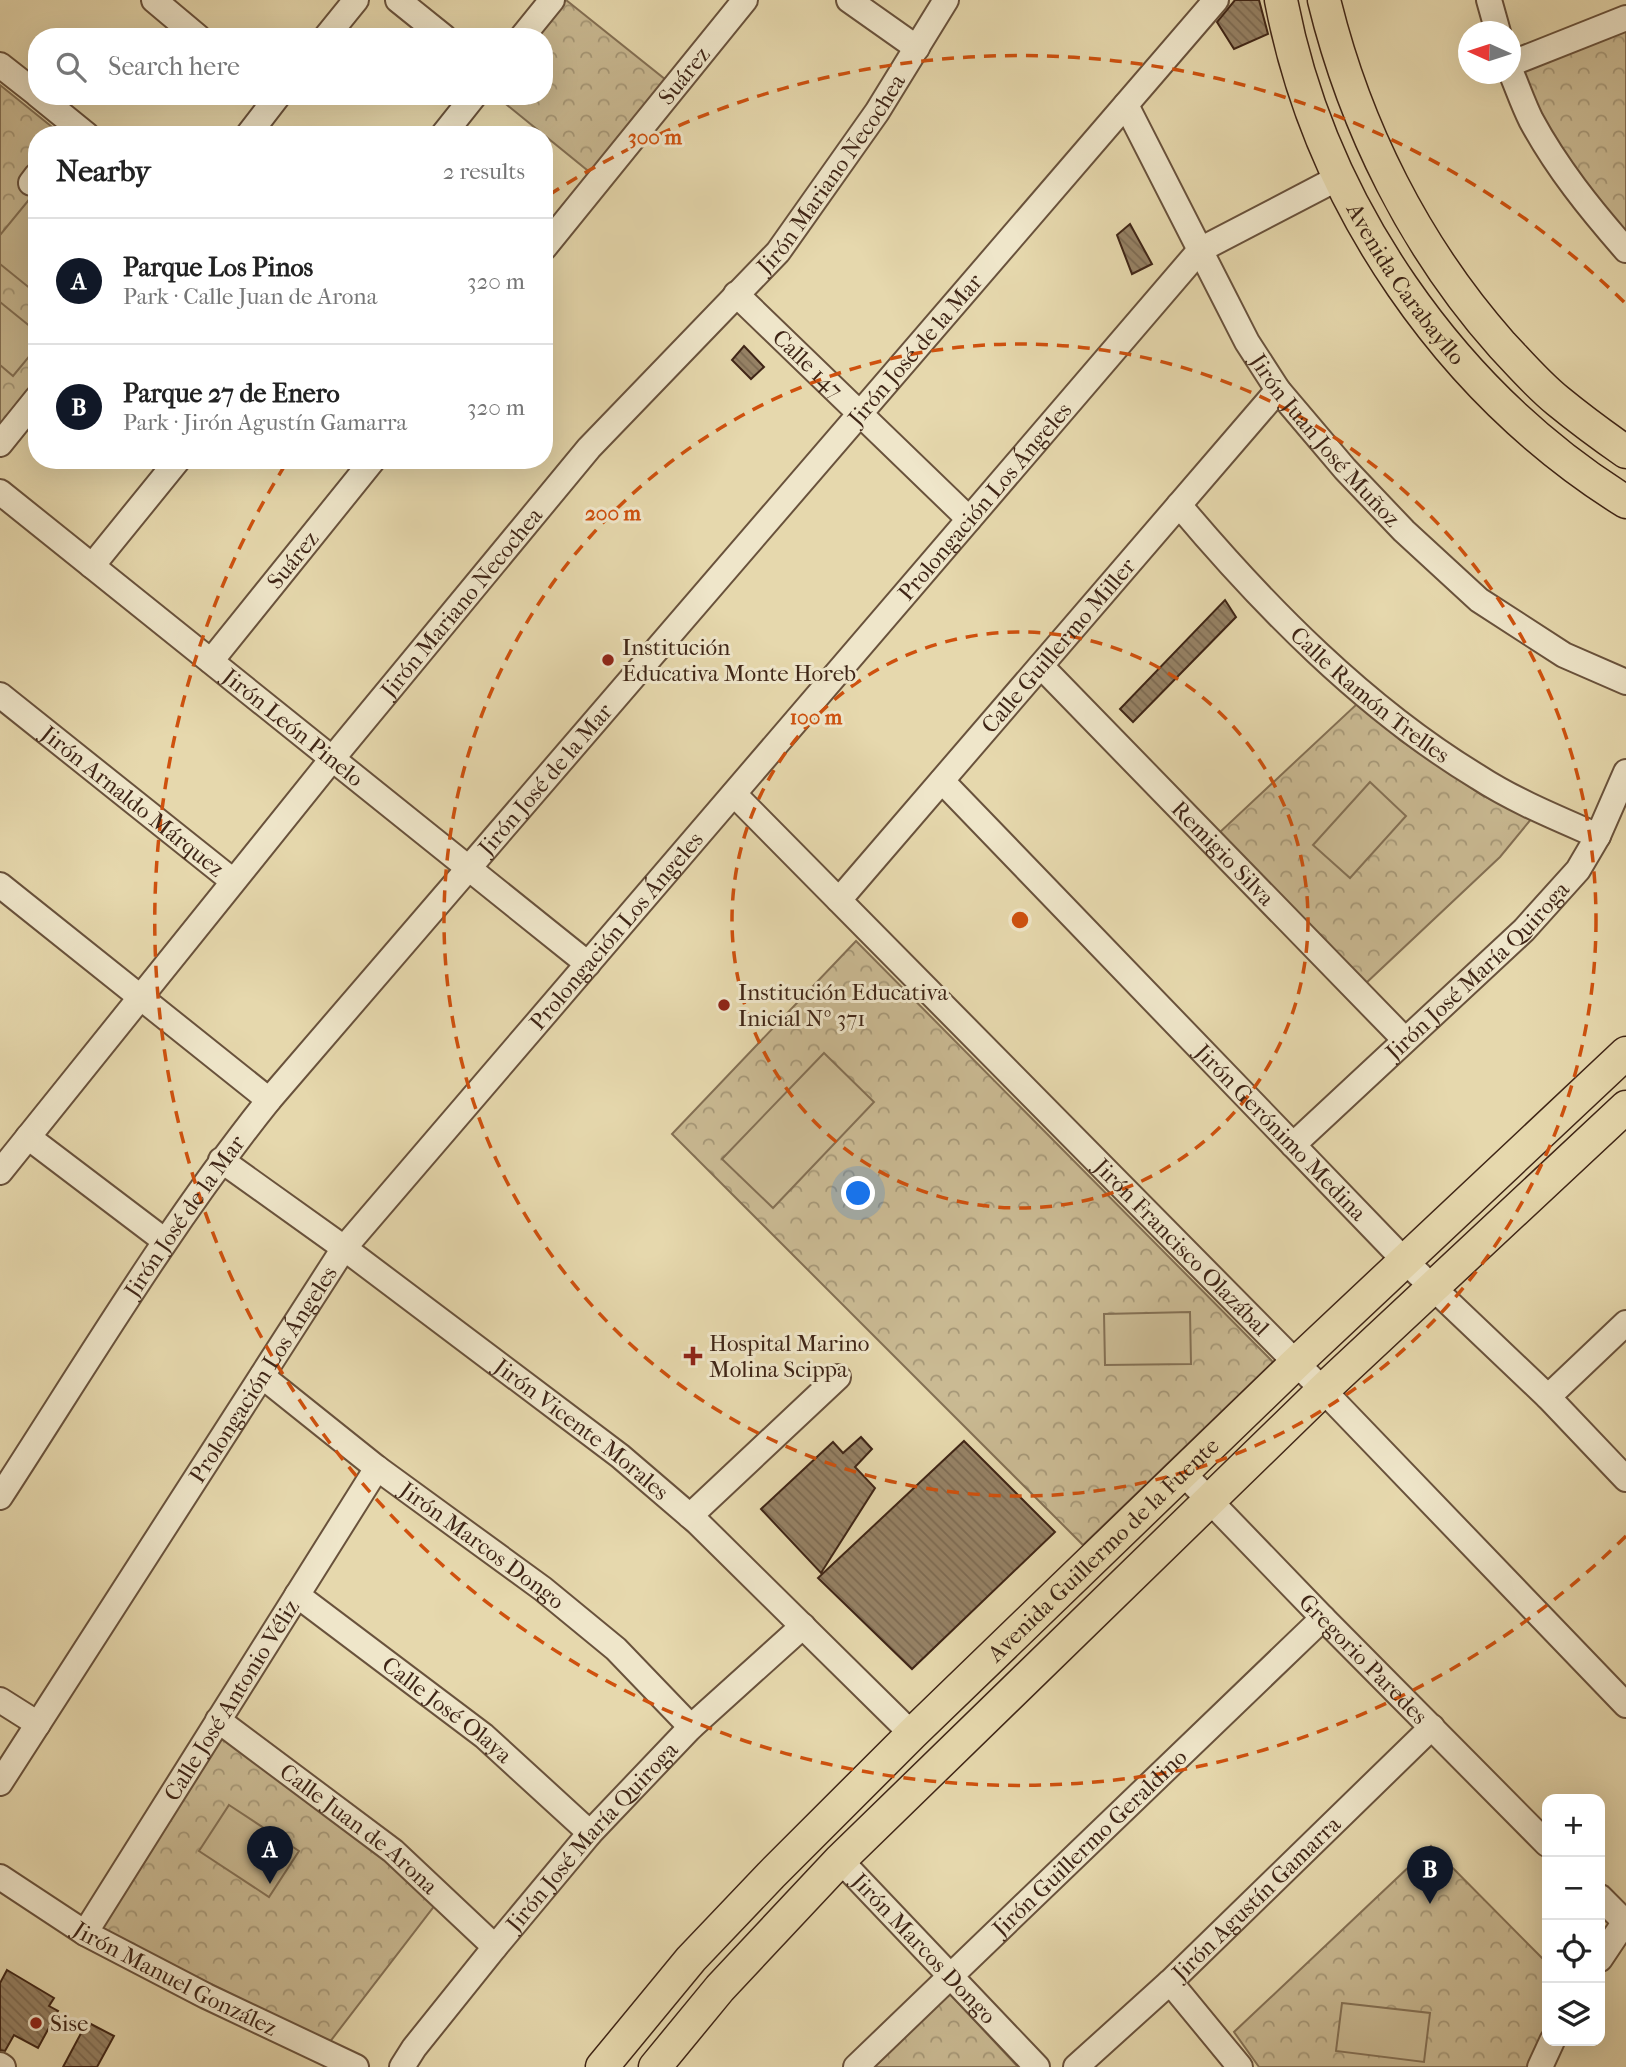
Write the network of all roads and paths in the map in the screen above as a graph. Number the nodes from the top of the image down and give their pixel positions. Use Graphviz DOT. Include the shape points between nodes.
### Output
graph roads {
  1 [pos="154,0"];
  2 [pos="356,0"];
  3 [pos="398,0"];
  4 [pos="552,0"];
  5 [pos="745,0"];
  6 [pos="849,0"];
  7 [pos="946,0"];
  8 [pos="1216,0"];
  9 [pos="1281,0"];
  10 [pos="1324,0"];
  11 [pos="1489,0"];
  12 [pos="1626,18"];
  13 [pos="1495,21"];
  14 [pos="187,28"];
  15 [pos="333,28"];
  16 [pos="433,28"];
  17 [pos="529,28"];
  18 [pos="917,48"];
  19 [pos="1521,60"];
  20 [pos="0,65"];
  21 [pos="1516,84"];
  22 [pos="28,87"];
  23 [pos="49,105"];
  24 [pos="270,105"];
  25 [pos="467,105"];
  26 [pos="1126,105"];
  27 [pos="72,126"];
  28 [pos="255,126"];
  29 [pos="450,126"];
  30 [pos="1340,177"];
  31 [pos="553,237"];
  32 [pos="1200,250"];
  33 [pos="1626,250"];
  34 [pos="736,294"];
  35 [pos="1278,390"];
  36 [pos="28,409"];
  37 [pos="859,414"];
  38 [pos="0,444"];
  39 [pos="1626,452"];
  40 [pos="171,469"];
  41 [pos="366,469"];
  42 [pos="0,492"];
  43 [pos="1626,502"];
  44 [pos="1179,505"];
  45 [pos="969,519"];
  46 [pos="92,566"];
  47 [pos="211,661"];
  48 [pos="1041,666"];
  49 [pos="1626,682"];
  50 [pos="0,695"];
  51 [pos="332,759"];
  52 [pos="1626,772"];
  53 [pos="942,781"];
  54 [pos="734,794"];
  55 [pos="1598,836"];
  56 [pos="468,868"];
  57 [pos="233,881"];
  58 [pos="0,885"];
  59 [pos="839,900"];
  60 [pos="588,964"];
  61 [pos="140,997"];
  62 [pos="1405,1040"];
  63 [pos="1626,1053"];
  64 [pos="269,1100"];
  65 [pos="1626,1107"];
  66 [pos="29,1137"];
  67 [pos="1293,1145"];
  68 [pos="221,1160"];
  69 [pos="0,1172"];
  70 [pos="165,1241"];
  71 [pos="344,1248"];
  72 [pos="1405,1261"];
  73 [pos="1432,1289"];
  74 [pos="1626,1323"];
  75 [pos="1295,1364"];
  76 [pos="262,1376"];
  77 [pos="838,1377"];
  78 [pos="1323,1390"];
  79 [pos="1548,1397"];
  80 [pos="377,1468"];
  81 [pos="1183,1473"];
  82 [pos="1626,1479"];
  83 [pos="0,1497"];
  84 [pos="1211,1500"];
  85 [pos="690,1516"];
  86 [pos="297,1595"];
  87 [pos="1322,1618"];
  88 [pos="803,1626"];
  89 [pos="0,1700"];
  90 [pos="1626,1705"];
  91 [pos="218,1720"];
  92 [pos="38,1724"];
  93 [pos="691,1727"];
  94 [pos="1432,1727"];
  95 [pos="912,1734"];
  96 [pos="0,1783"];
  97 [pos="590,1833"];
  98 [pos="1542,1839"];
  99 [pos="840,1860"];
  100 [pos="0,1877"];
  101 [pos="1605,1901"];
  102 [pos="1625,1921"];
  103 [pos="85,1933"];
  104 [pos="495,1947"];
  105 [pos="1605,1951"];
  106 [pos="950,1975"];
  107 [pos="1170,1982"];
  108 [pos="1550,2046"];
  109 [pos="356,2067"];
  110 [pos="402,2067"];
  111 [pos="602,2067"];
  112 [pos="655,2067"];
  113 [pos="856,2067"];
  114 [pos="1037,2067"];
  115 [pos="1076,2067"];
  116 [pos="1240,2067"];
  117 [pos="1540,2067"];
  1 -- 14 [label="street"];
  2 -- 15 [label="street"];
  3 -- 16 [label="street"];
  4 -- 17 [label="street"];
  5 -- 31 [label="street, Suárez"];
  6 -- 18 [label="street"];
  7 -- 18 [label="street, Jirón Mariano Necochea"];
  8 -- 26 [label="street, Jirón José de la Mar"];
  9 -- 30 [label="main road, Avenida Carabayllo" via="1303,87"];
  10 -- 39 [label="main road, Avenida Carabayllo" via="1348,78 1386,174 1439,265 1516,360 1557,400"];
  11 -- 13 [label="street"];
  12 -- 19 [label="street"];
  18 -- 34 [label="street, Jirón Mariano Necochea" via="778,252"];
  20 -- 22 [label="street"];
  21 -- 33 [label="street" via="1562,172"];
  23 -- 27 [label="street"];
  24 -- 28 [label="street"];
  25 -- 29 [label="street"];
  26 -- 32 [label="street, Jirón Juan José Muñoz"];
  26 -- 37 [label="street, Jirón José de la Mar"];
  30 -- 32 [label="street, Prolongación Los Ángeles"];
  30 -- 43 [label="main road, Avenida Carabayllo" via="1400,282 1460,360 1540,440"];
  32 -- 35 [label="street, Jirón Juan José Muñoz" via="1247,342"];
  32 -- 45 [label="street, Prolongación Los Ángeles"];
  34 -- 37 [label="street, Calle 147"];
  34 -- 51 [label="street, Jirón Mariano Necochea" via="589,448"];
  35 -- 44 [label="street, Calle Guillermo Miller"];
  35 -- 49 [label="street, Jirón Juan José Muñoz" via="1404,531 1479,600 1564,656"];
  36 -- 38 [label="street"];
  37 -- 45 [label="street, Calle 147"];
  37 -- 56 [label="street, Jirón José de la Mar"];
  40 -- 46 [label="street"];
  41 -- 47 [label="street, Suárez"];
  42 -- 46 [label="street, Jirón León Pinelo"];
  44 -- 48 [label="street, Calle Guillermo Miller"];
  44 -- 55 [label="street, Calle Ramón Trelles" via="1271,608 1406,728 1478,778"];
  45 -- 54 [label="street, Prolongación Los Ángeles"];
  46 -- 47 [label="street, Jirón León Pinelo"];
  47 -- 51 [label="street, Jirón León Pinelo"];
  48 -- 53 [label="street, Calle Guillermo Miller"];
  48 -- 62 [label="street, Remigio Silva"];
  50 -- 57 [label="street, Jirón Arnaldo Márquez"];
  51 -- 56 [label="street, Jirón León Pinelo"];
  51 -- 57 [label="street, Jirón Mariano Necochea"];
  52 -- 55 [label="street, Jirón José María Quiroga"];
  53 -- 59 [label="street, Calle Guillermo Miller"];
  53 -- 67 [label="street, Jirón Gerónimo Medina"];
  54 -- 59 [label="street, Jirón Francisco Olazábal"];
  54 -- 60 [label="street, Prolongación Los Ángeles"];
  55 -- 62 [label="street, Jirón José María Quiroga" via="1578,870 1524,930"];
  56 -- 60 [label="street, Jirón León Pinelo"];
  56 -- 64 [label="street, Jirón José de la Mar"];
  57 -- 61 [label="street, Jirón Mariano Necochea"];
  58 -- 61 [label="street"];
  59 -- 75 [label="street, Jirón Francisco Olazábal"];
  60 -- 71 [label="street, Prolongación Los Ángeles"];
  61 -- 64 [label="street"];
  61 -- 66 [label="street, Jirón Mariano Necochea"];
  62 -- 67 [label="street, Jirón José María Quiroga"];
  63 -- 72 [label="main road, Avenida Guillermo de la Fuente"];
  64 -- 68 [label="street, Jirón José de la Mar"];
  65 -- 73 [label="main road, Avenida Guillermo de la Fuente"];
  66 -- 69 [label="street, Jirón Mariano Necochea"];
  66 -- 70 [label="street"];
  67 -- 72 [label="street, Jirón Gerónimo Medina"];
  68 -- 70 [label="street, Jirón José de la Mar"];
  68 -- 71 [label="street, Jirón Vicente Morales"];
  70 -- 83 [label="street, Jirón José de la Mar"];
  71 -- 76 [label="street, Prolongación Los Ángeles"];
  71 -- 85 [label="street, Jirón Vicente Morales" via="620,1456"];
  72 -- 73 [label="street, Jirón Gerónimo Medina"];
  72 -- 75 [label="main road, Avenida Guillermo de la Fuente"];
  73 -- 78 [label="main road, Avenida Guillermo de la Fuente"];
  73 -- 79 [label="street, Jirón Gerónimo Medina"];
  74 -- 79 [label="street"];
  75 -- 78 [label="street, Jirón Francisco Olazábal"];
  75 -- 81 [label="main road, Avenida Guillermo de la Fuente"];
  76 -- 80 [label="street, Jirón Marcos Dongo"];
  76 -- 92 [label="street, Prolongación Los Ángeles"];
  77 -- 85 [label="street"];
  78 -- 84 [label="main road, Avenida Guillermo de la Fuente"];
  78 -- 90 [label="street, Jirón Francisco Olazábal"];
  79 -- 82 [label="street, Jirón Gerónimo Medina"];
  80 -- 86 [label="street, Calle José Antonio Véliz"];
  80 -- 93 [label="street, Jirón Marcos Dongo" via="543,1590 616,1650"];
  81 -- 84 [label="street, Gregorio Paredes"];
  81 -- 95 [label="main road, Avenida Guillermo de la Fuente"];
  84 -- 87 [label="street, Gregorio Paredes"];
  84 -- 99 [label="main road, Avenida Guillermo de la Fuente"];
  85 -- 88 [label="street, Jirón Vicente Morales"];
  86 -- 91 [label="street, Calle José Antonio Véliz"];
  86 -- 97 [label="street, Calle José Olaya" via="484,1736"];
  87 -- 94 [label="street, Gregorio Paredes"];
  87 -- 106 [label="street, Jirón Guillermo Geraldino"];
  88 -- 93 [label="street, Jirón José María Quiroga"];
  88 -- 95 [label="street, Jirón Vicente Morales"];
  89 -- 92 [label="street"];
  91 -- 103 [label="street, Calle José Antonio Véliz"];
  91 -- 104 [label="street, Calle Juan de Arona" via="393,1851"];
  92 -- 96 [label="street, Prolongación Los Ángeles"];
  93 -- 97 [label="street, Jirón José María Quiroga"];
  94 -- 98 [label="street, Gregorio Paredes"];
  94 -- 107 [label="street, Jirón Agustín Gamarra"];
  95 -- 111 [label="main road, Avenida Guillermo de la Fuente" via="691,1959"];
  97 -- 104 [label="street, Jirón José María Quiroga"];
  99 -- 106 [label="street, Jirón Marcos Dongo"];
  99 -- 112 [label="main road, Avenida Guillermo de la Fuente" via="720,1988"];
  100 -- 103 [label="street, Jirón Manuel González"];
  101 -- 102 [label="street"];
  102 -- 105 [label="street"];
  103 -- 109 [label="street, Jirón Manuel González"];
  104 -- 110 [label="street, Jirón José María Quiroga"];
  106 -- 113 [label="street, Jirón Guillermo Geraldino"];
  106 -- 114 [label="street, Jirón Marcos Dongo"];
  107 -- 115 [label="street, Jirón Agustín Gamarra"];
  107 -- 116 [label="street"];
  108 -- 117 [label="street"];
}
